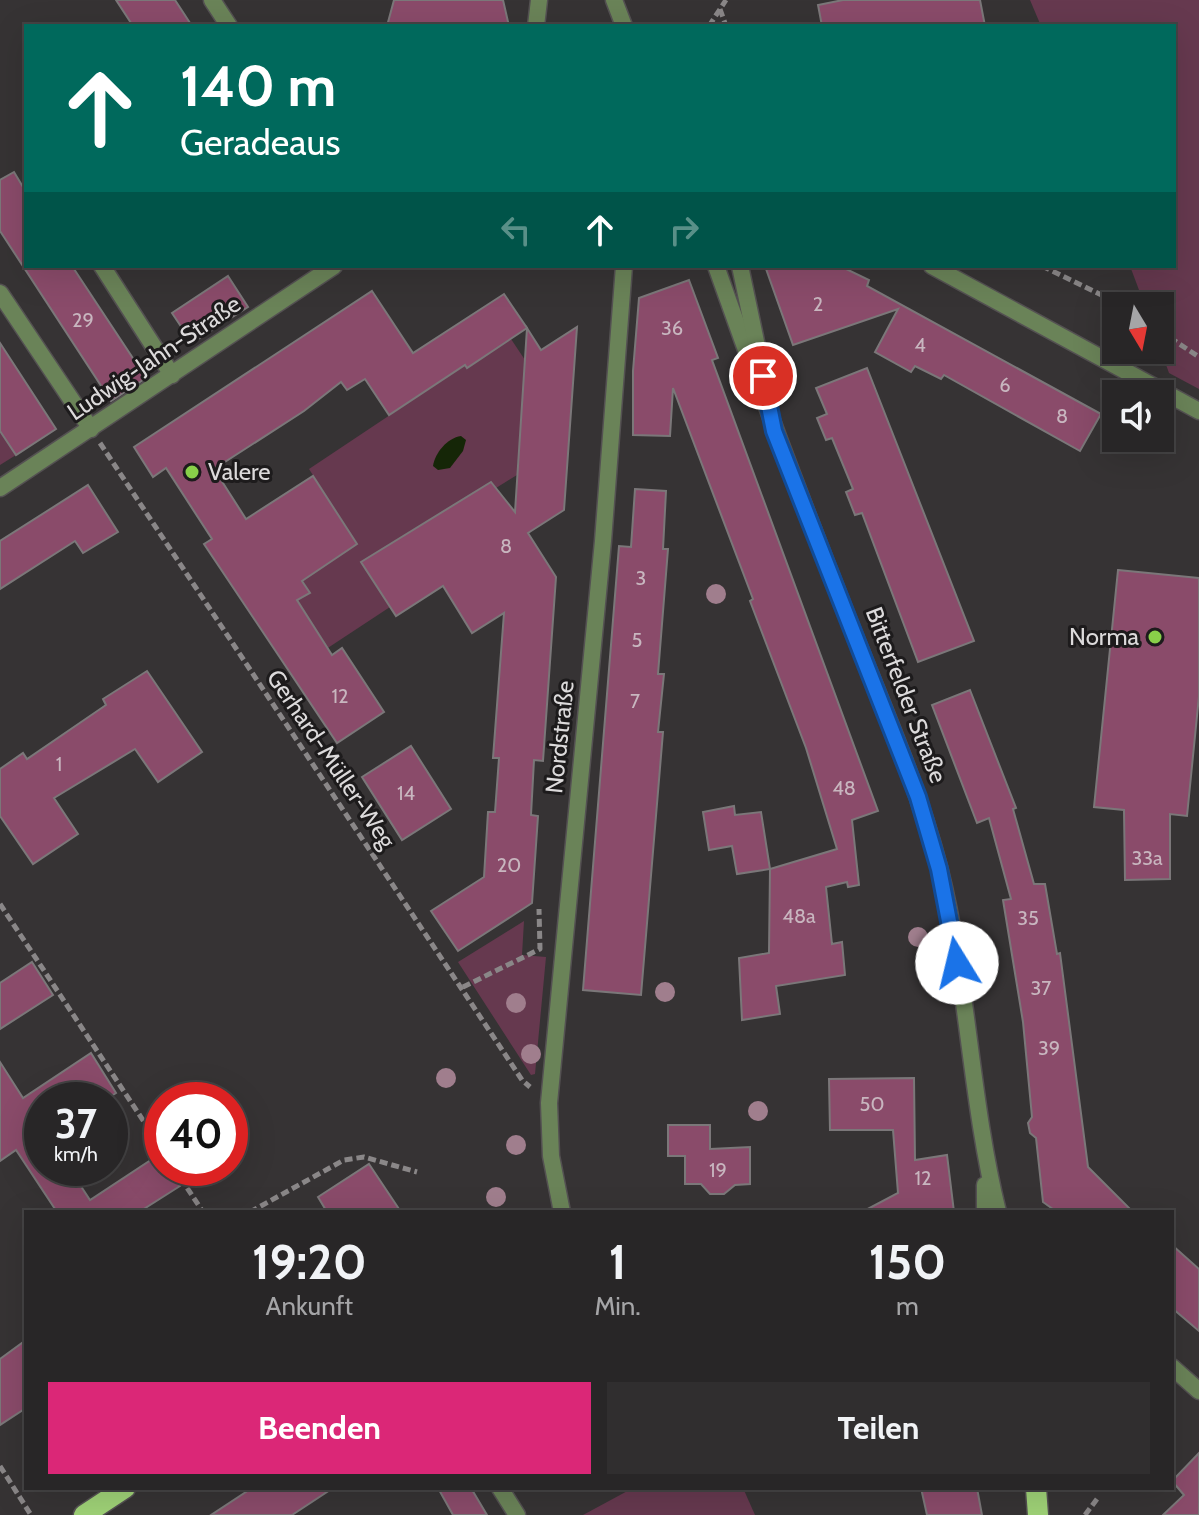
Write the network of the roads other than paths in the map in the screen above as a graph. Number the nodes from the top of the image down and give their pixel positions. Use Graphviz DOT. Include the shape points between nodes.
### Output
graph roads {
  1 [pos="212,0"];
  2 [pos="539,0"];
  3 [pos="614,0"];
  4 [pos="228,24"];
  5 [pos="536,24"];
  6 [pos="623,24"];
  7 [pos="103,268"];
  8 [pos="331,268"];
  9 [pos="624,268"];
  10 [pos="717,268"];
  11 [pos="740,268"];
  12 [pos="936,268"];
  13 [pos="0,293"];
  14 [pos="172,375"];
  15 [pos="1199,411"];
  16 [pos="91,429"];
  17 [pos="774,431"];
  18 [pos="0,488"];
  19 [pos="985,1160"];
  20 [pos="562,1210"];
  21 [pos="985,1210"];
  22 [pos="998,1210"];
  23 [pos="1174,1369"];
  24 [pos="1199,1391"];
  25 [pos="122,1490"];
  26 [pos="501,1490"];
  27 [pos="1036,1490"];
  28 [pos="84,1515"];
  29 [pos="517,1515"];
  30 [pos="1038,1515"];
  1 -- 4 [label="street"];
  2 -- 5 [label="street"];
  3 -- 6 [label="street"];
  7 -- 14 [label="street"];
  8 -- 14 [label="street, Ludwig-Jahn-Straße"];
  9 -- 20 [label="street, Nordstraße" via="549,1103 551,1156"];
  10 -- 17 [label="street, Bitterfelder Straße"];
  11 -- 17 [label="street"];
  12 -- 15 [label="street"];
  13 -- 16 [label="street"];
  14 -- 16 [label="street, Ludwig-Jahn-Straße"];
  16 -- 18 [label="street, Ludwig-Jahn-Straße"];
  17 -- 19 [label="street, Bitterfelder Straße" via="918,797 939,869"];
  19 -- 21 [label="street, Bitterfelder Straße"];
  19 -- 22 [label="street, Bitterfelder Straße"];
  23 -- 24 [label="street"];
  25 -- 28 [label="main road"];
  26 -- 29 [label="street"];
  27 -- 30 [label="main road"];
}
